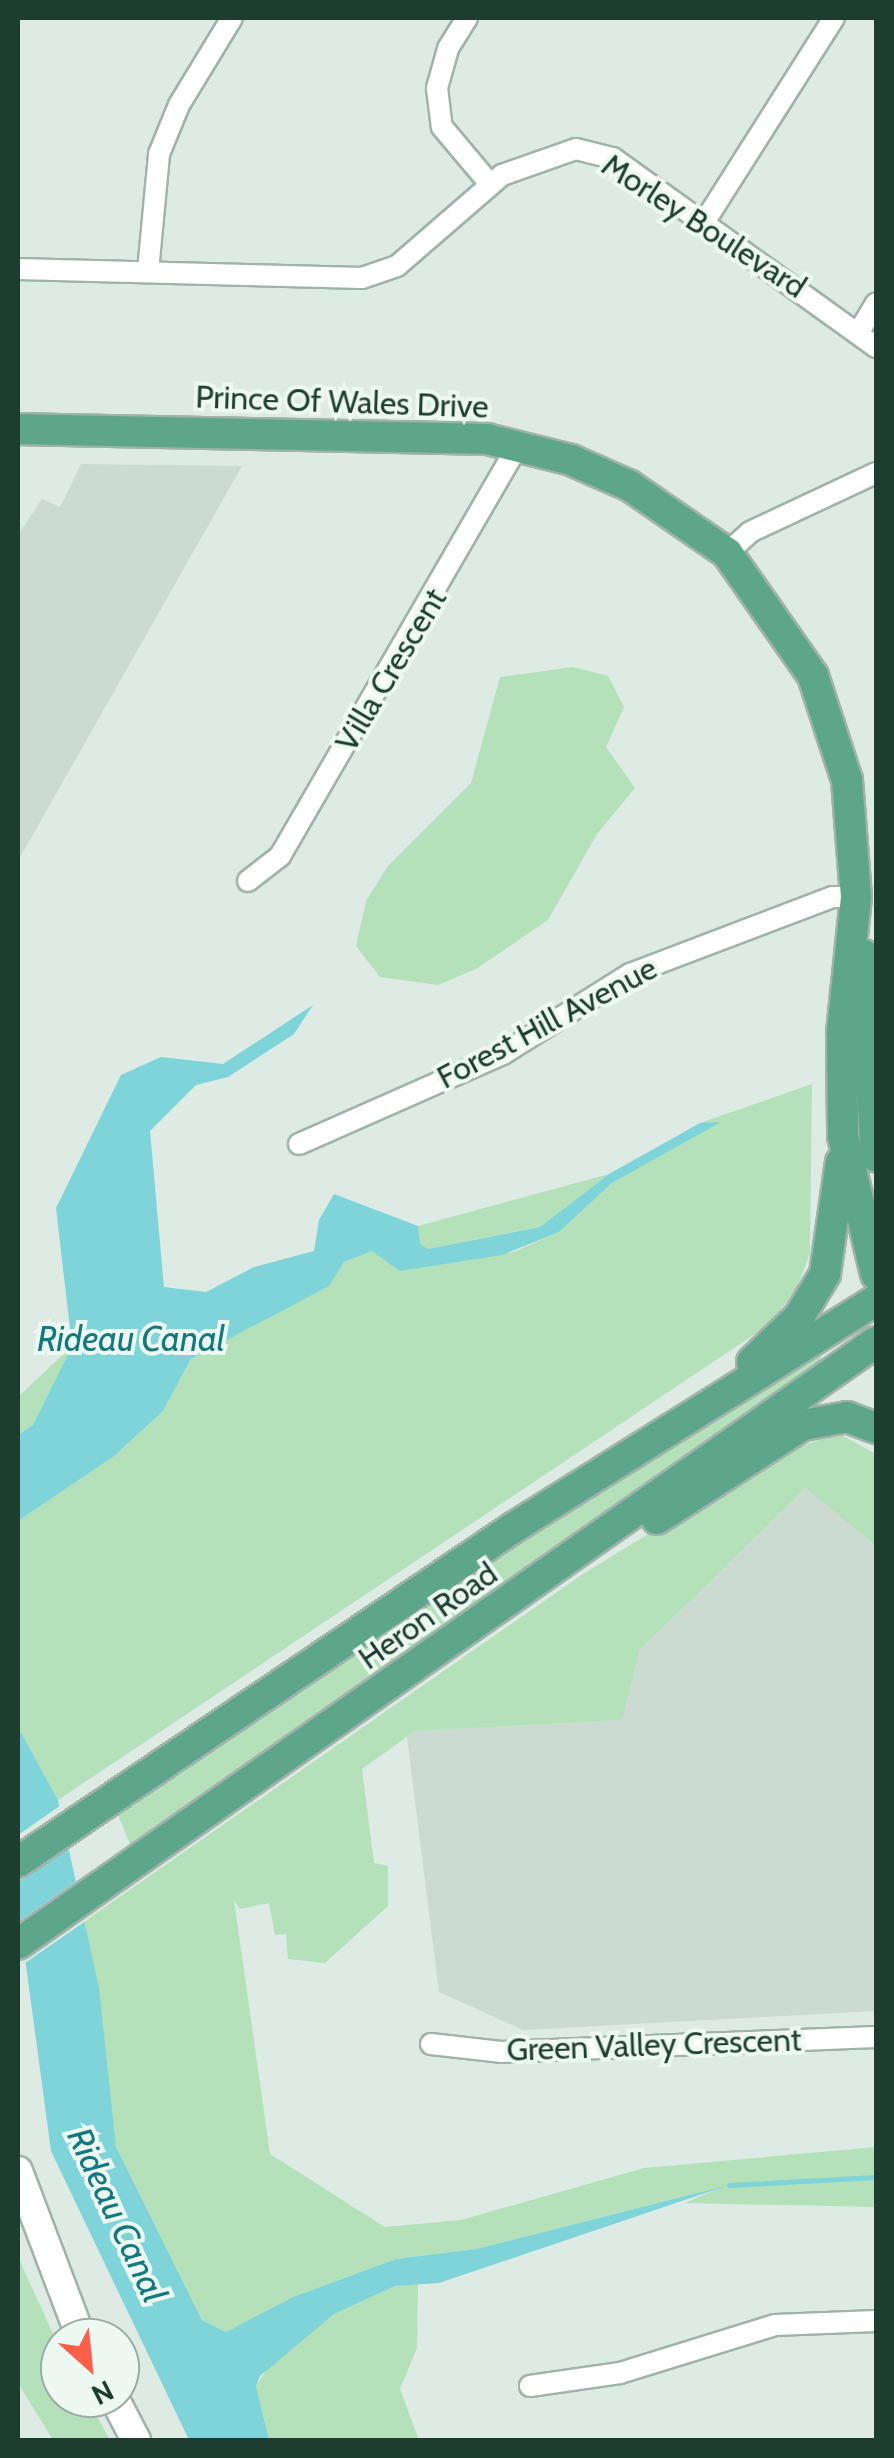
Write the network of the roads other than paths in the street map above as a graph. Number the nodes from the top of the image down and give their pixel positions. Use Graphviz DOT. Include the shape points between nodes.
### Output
graph roads {
  1 [pos="232,18"];
  2 [pos="467,18"];
  3 [pos="834,18"];
  4 [pos="490,184"];
  5 [pos="705,221"];
  6 [pos="18,269"];
  7 [pos="148,271"];
  8 [pos="876,303"];
  9 [pos="860,330"];
  10 [pos="876,347"];
  11 [pos="18,429"];
  12 [pos="518,446"];
  13 [pos="876,473"];
  14 [pos="727,553"];
  15 [pos="248,882"];
  16 [pos="856,902"];
  17 [pos="855,1034"];
  18 [pos="873,1086"];
  19 [pos="844,1136"];
  20 [pos="299,1144"];
  21 [pos="876,1157"];
  22 [pos="876,1274"];
  23 [pos="876,1300"];
  24 [pos="876,1342"];
  25 [pos="702,1408"];
  26 [pos="876,1428"];
  27 [pos="506,1604"];
  28 [pos="18,1862"];
  29 [pos="18,1944"];
  30 [pos="876,2037"];
  31 [pos="431,2044"];
  32 [pos="18,2171"];
  33 [pos="73,2318"];
  34 [pos="876,2321"];
  35 [pos="530,2386"];
  1 -- 7 [label="street" via="179,105 159,154"];
  2 -- 4 [label="street" via="448,49 437,88 442,127"];
  3 -- 5 [label="street"];
  4 -- 5 [label="street, Morley Boulevard" via="538,157 576,149 613,158"];
  4 -- 7 [label="street, Morley Boulevard" via="398,266 362,278"];
  5 -- 9 [label="street, Morley Boulevard"];
  6 -- 7 [label="street, Morley Boulevard" via="49,275"];
  8 -- 9 [label="street"];
  9 -- 10 [label="street, Morley Boulevard"];
  11 -- 12 [label="main road, Prince Of Wales Drive" via="430,434"];
  12 -- 14 [label="main road, Prince Of Wales Drive" via="630,486"];
  12 -- 15 [label="street, Villa Crescent" via="280,856"];
  13 -- 14 [label="street" via="750,532"];
  14 -- 16 [label="main road, Prince Of Wales Drive" via="782,624 820,692 854,821"];
  16 -- 17 [label="main road, Prince Of Wales Drive"];
  16 -- 20 [label="street, Forest Hill Avenue" via="832,897 630,974 504,1054"];
  17 -- 18 [label="main road, Prince Of Wales Drive"];
  17 -- 19 [label="main road, Prince Of Wales Drive"];
  18 -- 21 [label="main road, Prince Of Wales Drive"];
  19 -- 22 [label="main road, Prince Of Wales Drive"];
  19 -- 25 [label="main road" via="830,1257 812,1300"];
  23 -- 25 [label="main road, Heron Road"];
  24 -- 27 [label="main road, Heron Road"];
  25 -- 28 [label="main road, Heron Road"];
  26 -- 27 [label="main road" via="847,1417 803,1425 718,1484"];
  27 -- 29 [label="main road, Heron Road"];
  30 -- 31 [label="street, Green Valley Crescent" via="501,2052"];
  32 -- 33 [label="main road"];
  34 -- 35 [label="street" via="775,2326 620,2372"];
}
